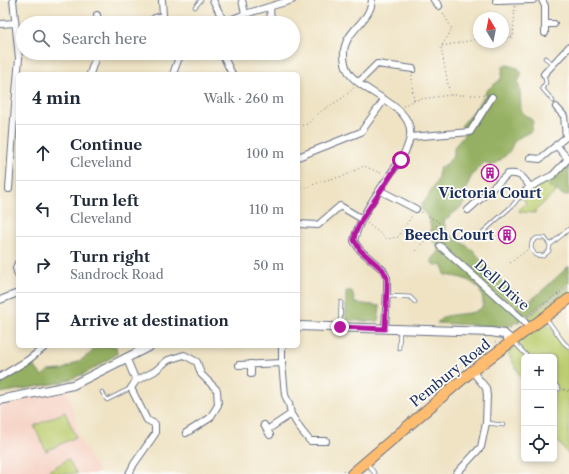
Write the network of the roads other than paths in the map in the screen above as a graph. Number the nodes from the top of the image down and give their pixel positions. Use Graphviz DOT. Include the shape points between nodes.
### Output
graph roads {
  1 [pos="12,0"];
  2 [pos="162,0"];
  3 [pos="201,0"];
  4 [pos="213,0"];
  5 [pos="242,0"];
  6 [pos="292,0"];
  7 [pos="372,0"];
  8 [pos="533,0"];
  9 [pos="542,0"];
  10 [pos="285,1"];
  11 [pos="496,1"];
  12 [pos="514,1"];
  13 [pos="195,7"];
  14 [pos="270,7"];
  15 [pos="245,14"];
  16 [pos="163,16"];
  17 [pos="220,16"];
  18 [pos="240,16"];
  19 [pos="271,16"];
  20 [pos="15,23"];
  21 [pos="0,24"];
  22 [pos="546,24"];
  23 [pos="554,24"];
  24 [pos="16,32"];
  25 [pos="545,33"];
  26 [pos="569,47"];
  27 [pos="545,58"];
  28 [pos="19,60"];
  29 [pos="95,60"];
  30 [pos="178,60"];
  31 [pos="225,60"];
  32 [pos="553,64"];
  33 [pos="413,69"];
  34 [pos="18,72"];
  35 [pos="91,72"];
  36 [pos="174,72"];
  37 [pos="231,72"];
  38 [pos="544,74"];
  39 [pos="359,82"];
  40 [pos="16,86"];
  41 [pos="491,96"];
  42 [pos="384,100"];
  43 [pos="554,104"];
  44 [pos="410,137"];
  45 [pos="556,146"];
  46 [pos="300,156"];
  47 [pos="530,158"];
  48 [pos="568,158"];
  49 [pos="530,187"];
  50 [pos="9,189"];
  51 [pos="381,191"];
  52 [pos="520,196"];
  53 [pos="416,209"];
  54 [pos="468,210"];
  55 [pos="362,219"];
  56 [pos="300,224"];
  57 [pos="569,229"];
  58 [pos="483,232"];
  59 [pos="550,245"];
  60 [pos="440,246"];
  61 [pos="16,294"];
  62 [pos="387,296"];
  63 [pos="569,299"];
  64 [pos="0,300"];
  65 [pos="341,302"];
  66 [pos="415,302"];
  67 [pos="545,316"];
  68 [pos="526,324"];
  69 [pos="300,326"];
  70 [pos="340,327"];
  71 [pos="385,329"];
  72 [pos="400,329"];
  73 [pos="512,341"];
  74 [pos="569,347"];
  75 [pos="43,348"];
  76 [pos="146,348"];
  77 [pos="282,348"];
  78 [pos="399,348"];
  79 [pos="525,354"];
  80 [pos="126,357"];
  81 [pos="282,363"];
  82 [pos="251,364"];
  83 [pos="239,365"];
  84 [pos="472,372"];
  85 [pos="251,374"];
  86 [pos="0,377"];
  87 [pos="136,382"];
  88 [pos="131,388"];
  89 [pos="102,392"];
  90 [pos="0,400"];
  91 [pos="291,414"];
  92 [pos="486,423"];
  93 [pos="504,425"];
  94 [pos="267,430"];
  95 [pos="186,433"];
  96 [pos="326,441"];
  97 [pos="316,442"];
  98 [pos="316,449"];
  99 [pos="366,462"];
  100 [pos="129,474"];
  101 [pos="352,474"];
  102 [pos="375,474"];
  103 [pos="456,474"];
  1 -- 20 [label="street"];
  2 -- 16 [label="street"];
  3 -- 13 [label="lane"];
  4 -- 17 [label="street"];
  5 -- 15 [label="street"];
  6 -- 10 [label="street"];
  7 -- 39 [label="street" via="372,6 350,34 344,54 349,74"];
  8 -- 12 [label="street"];
  9 -- 22 [label="street" via="546,6"];
  10 -- 14 [label="street"];
  11 -- 12 [label="street"];
  14 -- 15 [label="street"];
  14 -- 19 [label="street"];
  15 -- 18 [label="street"];
  20 -- 21 [label="street"];
  20 -- 24 [label="street"];
  22 -- 23 [label="street"];
  22 -- 25 [label="street"];
  26 -- 32 [label="street"];
  27 -- 32 [label="lane"];
  28 -- 34 [label="street"];
  29 -- 35 [label="street"];
  30 -- 36 [label="street"];
  31 -- 37 [label="street"];
  32 -- 38 [label="street"];
  33 -- 39 [label="street" via="377,64"];
  38 -- 43 [label="lane" via="546,83 542,88"];
  39 -- 42 [label="street"];
  40 -- 50 [label="street"];
  41 -- 44 [label="street" via="470,132"];
  42 -- 44 [label="street" via="406,117 410,126"];
  42 -- 46 [label="street" via="361,132"];
  43 -- 45 [label="street" via="564,116 566,137"];
  44 -- 51 [label="street" via="401,160"];
  45 -- 47 [label="street" via="540,159"];
  45 -- 48 [label="street"];
  48 -- 49 [label="street" via="553,175"];
  49 -- 52 [label="street"];
  49 -- 54 [label="street" via="517,173 508,174"];
  51 -- 53 [label="street"];
  51 -- 55 [label="street"];
  52 -- 58 [label="lane" via="513,206"];
  55 -- 56 [label="street" via="340,206 318,225"];
  55 -- 62 [label="street" via="354,240 360,250 383,270 387,278"];
  57 -- 59 [label="lane"];
  59 -- 59 [label="lane" via="545,238 537,238 530,248 535,255 540,256 547,254"];
  60 -- 68 [label="street, Dell Drive"];
  61 -- 64 [label="street"];
  62 -- 66 [label="lane" via="410,297"];
  62 -- 71 [label="street"];
  63 -- 67 [label="main road, Pembury Road"];
  65 -- 70 [label="lane"];
  67 -- 68 [label="main road, Pembury Road"];
  67 -- 74 [label="lane"];
  68 -- 73 [label="main road, Pembury Road"];
  69 -- 70 [label="street"];
  70 -- 71 [label="street"];
  71 -- 72 [label="street"];
  72 -- 73 [label="street" via="491,332 504,334"];
  72 -- 78 [label="lane"];
  73 -- 79 [label="lane"];
  73 -- 84 [label="main road, Pembury Road"];
  75 -- 86 [label="street"];
  76 -- 80 [label="street"];
  77 -- 81 [label="street"];
  80 -- 87 [label="street"];
  80 -- 90 [label="street" via="73,385"];
  81 -- 82 [label="street"];
  81 -- 91 [label="street" via="285,395"];
  82 -- 83 [label="street"];
  82 -- 85 [label="street"];
  84 -- 92 [label="street" via="486,388"];
  84 -- 99 [label="main road, Pembury Road"];
  87 -- 88 [label="street"];
  87 -- 95 [label="street" via="168,360 184,355 197,362 201,374 217,390 218,405 210,418"];
  88 -- 89 [label="lane" via="107,400"];
  88 -- 100 [label="street" via="147,420 155,424 155,434"];
  91 -- 94 [label="street"];
  91 -- 97 [label="street" via="310,441"];
  92 -- 93 [label="lane"];
  92 -- 103 [label="street" via="482,447"];
  96 -- 97 [label="street"];
  97 -- 98 [label="street"];
  99 -- 101 [label="main road, Pembury Road"];
  99 -- 102 [label="lane"];
}
